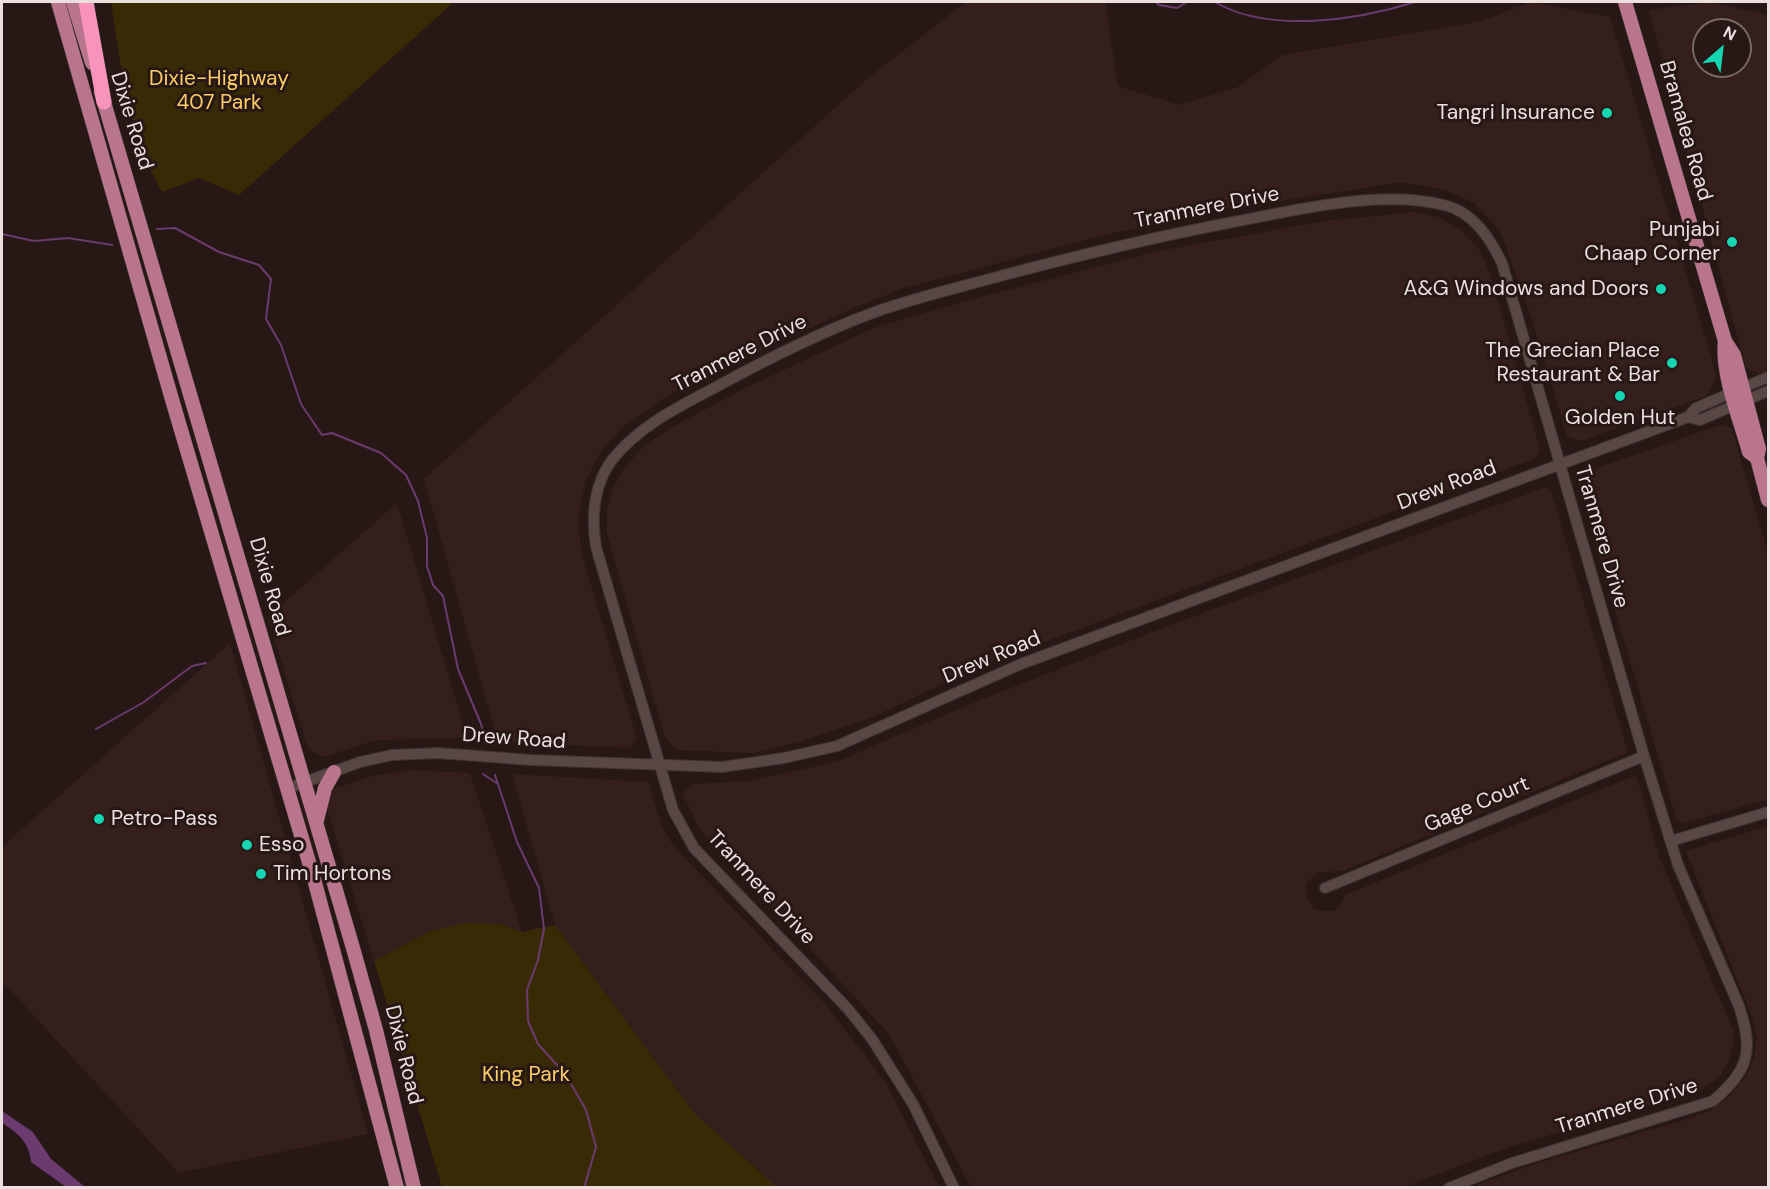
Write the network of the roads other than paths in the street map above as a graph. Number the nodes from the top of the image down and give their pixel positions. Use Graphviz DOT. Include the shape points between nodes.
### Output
graph roads {
  1 [pos="58,2"];
  2 [pos="73,2"];
  3 [pos="86,2"];
  4 [pos="1624,2"];
  5 [pos="104,102"];
  6 [pos="1768,377"];
  7 [pos="1768,391"];
  8 [pos="1740,396"];
  9 [pos="1560,465"];
  10 [pos="1768,500"];
  11 [pos="1644,756"];
  12 [pos="659,766"];
  13 [pos="334,772"];
  14 [pos="305,784"];
  15 [pos="286,789"];
  16 [pos="1768,813"];
  17 [pos="316,822"];
  18 [pos="1671,841"];
  19 [pos="1324,888"];
  20 [pos="397,1188"];
  21 [pos="414,1188"];
  22 [pos="954,1188"];
  23 [pos="1449,1188"];
  1 -- 15 [label="main road, Dixie Road"];
  2 -- 5 [label="main road, Dixie Road"];
  3 -- 5 [label="highway"];
  4 -- 8 [label="main road, Bramalea Road" via="1725,341 1723,357"];
  5 -- 14 [label="main road, Dixie Road"];
  6 -- 8 [label="street, Drew Road"];
  7 -- 8 [label="street, Drew Road"];
  8 -- 9 [label="street, Drew Road" via="1696,408 1688,417"];
  8 -- 10 [label="main road, Bramalea Road" via="1759,449 1757,458"];
  9 -- 11 [label="street, Tranmere Drive"];
  9 -- 12 [label="street, Drew Road" via="1021,664 837,746 722,767"];
  9 -- 12 [label="street, Tranmere Drive" via="1502,263 1484,229 1447,205 1392,199 1202,228 1113,246 874,313 796,346 667,413 629,442 599,482 593,525 596,547"];
  11 -- 18 [label="street, Tranmere Drive"];
  11 -- 19 [label="street, Gage Court"];
  12 -- 13 [label="street, Drew Road" via="438,753 392,755"];
  12 -- 22 [label="street, Tranmere Drive" via="673,810 694,848 872,1039 913,1104"];
  13 -- 14 [label="street, Drew Road"];
  13 -- 17 [label="main road" via="325,788"];
  14 -- 15 [label="street, Drew Road"];
  14 -- 17 [label="main road, Dixie Road"];
  15 -- 20 [label="main road, Dixie Road"];
  16 -- 18 [label="street"];
  17 -- 21 [label="main road, Dixie Road" via="376,1030"];
  18 -- 23 [label="street, Tranmere Drive" via="1747,1028 1743,1069 1713,1101 1512,1163"];
}
